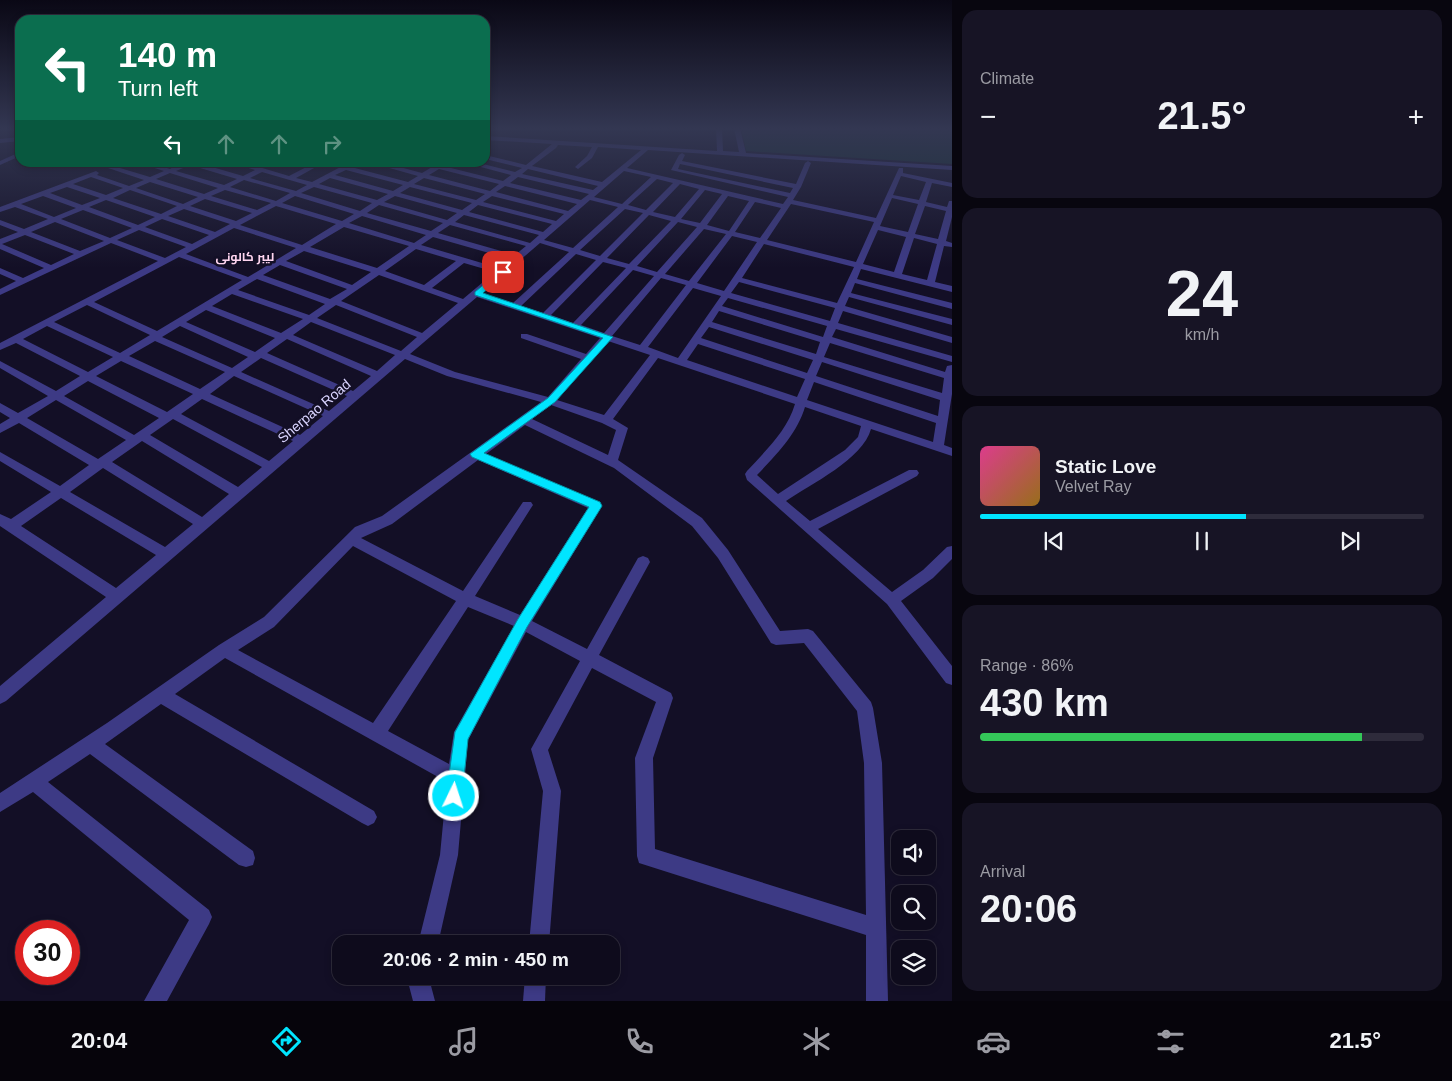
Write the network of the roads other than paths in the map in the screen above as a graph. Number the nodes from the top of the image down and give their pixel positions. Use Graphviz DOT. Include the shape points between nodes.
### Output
graph roads {
  1 [pos="90,175"];
  2 [pos="133,175"];
  3 [pos="161,175"];
  4 [pos="183,175"];
  5 [pos="228,175"];
  6 [pos="250,175"];
  7 [pos="277,175"];
  8 [pos="297,175"];
  9 [pos="372,175"];
  10 [pos="419,175"];
  11 [pos="476,175"];
  12 [pos="516,175"];
  13 [pos="519,175"];
  14 [pos="563,175"];
  15 [pos="617,175"];
  16 [pos="646,175"];
  17 [pos="691,175"];
  18 [pos="746,175"];
  19 [pos="803,175"];
  20 [pos="899,175"];
  21 [pos="910,175"];
  22 [pos="330,176"];
  23 [pos="424,176"];
  24 [pos="655,177"];
  25 [pos="290,178"];
  26 [pos="242,179"];
  27 [pos="149,180"];
  28 [pos="930,180"];
  29 [pos="678,182"];
  30 [pos="505,183"];
  31 [pos="66,184"];
  32 [pos="409,184"];
  33 [pos="313,185"];
  34 [pos="605,185"];
  35 [pos="952,185"];
  36 [pos="224,187"];
  37 [pos="798,187"];
  38 [pos="703,188"];
  39 [pos="128,189"];
  40 [pos="42,193"];
  41 [pos="491,193"];
  42 [pos="726,193"];
  43 [pos="296,194"];
  44 [pos="394,194"];
  45 [pos="204,196"];
  46 [pos="890,196"];
  47 [pos="106,198"];
  48 [pos="589,198"];
  49 [pos="754,200"];
  50 [pos="789,201"];
  51 [pos="478,202"];
  52 [pos="921,203"];
  53 [pos="14,204"];
  54 [pos="277,204"];
  55 [pos="377,204"];
  56 [pos="183,206"];
  57 [pos="623,206"];
  58 [pos="951,207"];
  59 [pos="82,208"];
  60 [pos="0,210"];
  61 [pos="463,212"];
  62 [pos="362,213"];
  63 [pos="648,213"];
  64 [pos="258,214"];
  65 [pos="571,214"];
  66 [pos="161,217"];
  67 [pos="55,219"];
  68 [pos="676,220"];
  69 [pos="0,222"];
  70 [pos="449,222"];
  71 [pos="345,224"];
  72 [pos="559,224"];
  73 [pos="878,224"];
  74 [pos="235,225"];
  75 [pos="702,226"];
  76 [pos="137,228"];
  77 [pos="24,232"];
  78 [pos="433,233"];
  79 [pos="730,234"];
  80 [pos="215,235"];
  81 [pos="910,235"];
  82 [pos="112,239"];
  83 [pos="540,241"];
  84 [pos="0,242"];
  85 [pos="763,242"];
  86 [pos="940,242"];
  87 [pos="416,245"];
  88 [pos="952,245"];
  89 [pos="0,246"];
  90 [pos="193,247"];
  91 [pos="304,248"];
  92 [pos="575,251"];
  93 [pos="80,254"];
  94 [pos="179,254"];
  95 [pos="602,258"];
  96 [pos="462,260"];
  97 [pos="518,260"];
  98 [pos="165,262"];
  99 [pos="280,262"];
  100 [pos="859,266"];
  101 [pos="630,267"];
  102 [pos="51,268"];
  103 [pos="0,271"];
  104 [pos="377,271"];
  105 [pos="503,272"];
  106 [pos="661,276"];
  107 [pos="896,276"];
  108 [pos="253,278"];
  109 [pos="737,279"];
  110 [pos="852,280"];
  111 [pos="23,281"];
  112 [pos="690,284"];
  113 [pos="930,284"];
  114 [pos="353,288"];
  115 [pos="426,288"];
  116 [pos="952,289"];
  117 [pos="231,291"];
  118 [pos="0,292"];
  119 [pos="477,294"];
  120 [pos="846,294"];
  121 [pos="726,295"];
  122 [pos="88,302"];
  123 [pos="332,302"];
  124 [pos="467,303"];
  125 [pos="205,306"];
  126 [pos="515,306"];
  127 [pos="952,306"];
  128 [pos="840,307"];
  129 [pos="718,308"];
  130 [pos="545,316"];
  131 [pos="309,318"];
  132 [pos="48,322"];
  133 [pos="179,322"];
  134 [pos="952,322"];
  135 [pos="707,324"];
  136 [pos="833,325"];
  137 [pos="576,326"];
  138 [pos="156,336"];
  139 [pos="283,336"];
  140 [pos="524,336"];
  141 [pos="425,337"];
  142 [pos="608,337"];
  143 [pos="16,339"];
  144 [pos="696,340"];
  145 [pos="826,340"];
  146 [pos="952,340"];
  147 [pos="0,347"];
  148 [pos="642,348"];
  149 [pos="657,353"];
  150 [pos="257,354"];
  151 [pos="403,356"];
  152 [pos="121,357"];
  153 [pos="589,358"];
  154 [pos="818,359"];
  155 [pos="681,361"];
  156 [pos="952,361"];
  157 [pos="0,364"];
  158 [pos="231,373"];
  159 [pos="88,376"];
  160 [pos="380,376"];
  161 [pos="811,377"];
  162 [pos="951,377"];
  163 [pos="202,393"];
  164 [pos="56,396"];
  165 [pos="356,396"];
  166 [pos="948,397"];
  167 [pos="550,401"];
  168 [pos="801,401"];
  169 [pos="0,407"];
  170 [pos="169,416"];
  171 [pos="332,416"];
  172 [pos="19,418"];
  173 [pos="523,418"];
  174 [pos="946,419"];
  175 [pos="606,420"];
  176 [pos="868,423"];
  177 [pos="0,429"];
  178 [pos="137,438"];
  179 [pos="303,441"];
  180 [pos="938,447"];
  181 [pos="952,452"];
  182 [pos="476,454"];
  183 [pos="0,456"];
  184 [pos="612,462"];
  185 [pos="100,464"];
  186 [pos="271,467"];
  187 [pos="913,473"];
  188 [pos="60,491"];
  189 [pos="238,494"];
  190 [pos="778,500"];
  191 [pos="527,505"];
  192 [pos="5,522"];
  193 [pos="203,524"];
  194 [pos="808,528"];
  195 [pos="352,539"];
  196 [pos="952,551"];
  197 [pos="167,555"];
  198 [pos="643,562"];
  199 [pos="118,596"];
  200 [pos="465,599"];
  201 [pos="892,600"];
  202 [pos="523,623"];
  203 [pos="224,650"];
  204 [pos="589,658"];
  205 [pos="952,678"];
  206 [pos="161,695"];
  207 [pos="0,696"];
  208 [pos="376,734"];
  209 [pos="91,744"];
  210 [pos="455,777"];
  211 [pos="33,781"];
  212 [pos="0,803"];
  213 [pos="368,817"];
  214 [pos="246,858"];
  215 [pos="876,928"];
  216 [pos="430,935"];
  217 [pos="540,935"];
  218 [pos="420,985"];
  219 [pos="535,985"];
  220 [pos="155,1001"];
  221 [pos="424,1001"];
  222 [pos="534,1001"];
  223 [pos="877,1001"];
  1 -- 31 [label="street"];
  1 -- 39 [label="street"];
  2 -- 27 [label="street"];
  3 -- 27 [label="street"];
  4 -- 36 [label="street"];
  5 -- 26 [label="street"];
  6 -- 26 [label="street"];
  7 -- 25 [label="street"];
  8 -- 25 [label="street"];
  9 -- 32 [label="street"];
  10 -- 23 [label="street"];
  11 -- 30 [label="street"];
  12 -- 30 [label="street"];
  13 -- 48 [label="street"];
  14 -- 34 [label="street"];
  15 -- 34 [label="street, Sherpao Road"];
  16 -- 24 [label="street"];
  17 -- 50 [label="street"];
  18 -- 37 [label="street"];
  19 -- 37 [label="street"];
  20 -- 46 [label="street"];
  21 -- 28 [label="street"];
  22 -- 33 [label="street"];
  22 -- 44 [label="street"];
  23 -- 32 [label="street"];
  23 -- 41 [label="street"];
  24 -- 29 [label="street"];
  24 -- 57 [label="street"];
  25 -- 33 [label="street"];
  26 -- 36 [label="street"];
  26 -- 43 [label="street"];
  27 -- 39 [label="street"];
  27 -- 45 [label="street"];
  28 -- 35 [label="street"];
  28 -- 52 [label="street"];
  29 -- 38 [label="street"];
  29 -- 63 [label="street"];
  30 -- 41 [label="street"];
  30 -- 48 [label="street"];
  31 -- 40 [label="street"];
  31 -- 47 [label="street"];
  32 -- 44 [label="street"];
  32 -- 51 [label="street"];
  33 -- 43 [label="street"];
  33 -- 55 [label="street"];
  34 -- 48 [label="street, Sherpao Road"];
  36 -- 45 [label="street"];
  36 -- 54 [label="street"];
  37 -- 50 [label="street"];
  38 -- 42 [label="street"];
  38 -- 68 [label="street"];
  39 -- 47 [label="street"];
  39 -- 56 [label="street"];
  40 -- 53 [label="street"];
  40 -- 59 [label="street"];
  41 -- 51 [label="street"];
  41 -- 65 [label="street"];
  42 -- 49 [label="street"];
  42 -- 75 [label="street"];
  43 -- 54 [label="street"];
  43 -- 62 [label="street"];
  44 -- 55 [label="street"];
  44 -- 61 [label="street"];
  45 -- 56 [label="street"];
  45 -- 64 [label="street"];
  46 -- 52 [label="street"];
  46 -- 73 [label="street"];
  47 -- 59 [label="street"];
  47 -- 66 [label="street"];
  48 -- 57 [label="street"];
  48 -- 65 [label="street, Sherpao Road"];
  49 -- 50 [label="street"];
  49 -- 79 [label="street"];
  50 -- 73 [label="street"];
  50 -- 85 [label="street"];
  51 -- 61 [label="street"];
  51 -- 72 [label="street"];
  52 -- 58 [label="street"];
  52 -- 81 [label="street"];
  53 -- 60 [label="street"];
  53 -- 67 [label="street"];
  54 -- 64 [label="street"];
  54 -- 71 [label="street"];
  55 -- 62 [label="street"];
  55 -- 70 [label="street"];
  56 -- 66 [label="street"];
  56 -- 74 [label="street"];
  57 -- 63 [label="street"];
  57 -- 92 [label="street"];
  58 -- 86 [label="street"];
  59 -- 67 [label="street"];
  59 -- 76 [label="street"];
  61 -- 70 [label="street"];
  61 -- 83 [label="street"];
  62 -- 71 [label="street"];
  62 -- 78 [label="street"];
  63 -- 68 [label="street"];
  63 -- 95 [label="street"];
  64 -- 74 [label="street"];
  65 -- 72 [label="street, Sherpao Road"];
  66 -- 76 [label="street"];
  66 -- 80 [label="street"];
  67 -- 77 [label="street"];
  67 -- 82 [label="street"];
  68 -- 75 [label="street"];
  68 -- 101 [label="street"];
  69 -- 77 [label="street"];
  70 -- 78 [label="street"];
  70 -- 83 [label="street"];
  71 -- 87 [label="street"];
  71 -- 91 [label="street"];
  72 -- 83 [label="street, Sherpao Road"];
  73 -- 81 [label="street"];
  73 -- 100 [label="street"];
  74 -- 80 [label="street"];
  74 -- 91 [label="street"];
  75 -- 79 [label="street"];
  75 -- 106 [label="street"];
  76 -- 82 [label="street"];
  76 -- 90 [label="street"];
  77 -- 84 [label="street"];
  77 -- 93 [label="street"];
  78 -- 87 [label="street"];
  78 -- 97 [label="street"];
  79 -- 85 [label="street"];
  79 -- 112 [label="street"];
  80 -- 90 [label="street"];
  81 -- 86 [label="street"];
  81 -- 107 [label="street"];
  82 -- 93 [label="street"];
  82 -- 98 [label="street"];
  83 -- 92 [label="street"];
  83 -- 97 [label="street, Sherpao Road"];
  85 -- 100 [label="street"];
  85 -- 109 [label="street"];
  86 -- 88 [label="street"];
  86 -- 113 [label="street"];
  87 -- 96 [label="street"];
  87 -- 104 [label="street"];
  89 -- 102 [label="street"];
  90 -- 94 [label="street"];
  91 -- 99 [label="street"];
  91 -- 104 [label="street"];
  92 -- 95 [label="street"];
  92 -- 126 [label="street"];
  93 -- 102 [label="street"];
  94 -- 98 [label="street"];
  94 -- 108 [label="street"];
  95 -- 101 [label="street"];
  95 -- 130 [label="street"];
  96 -- 105 [label="street"];
  96 -- 115 [label="street"];
  97 -- 105 [label="street, Sherpao Road"];
  98 -- 122 [label="street"];
  99 -- 108 [label="street"];
  99 -- 114 [label="street"];
  100 -- 107 [label="street"];
  100 -- 110 [label="street"];
  101 -- 106 [label="street"];
  101 -- 137 [label="street"];
  102 -- 111 [label="street"];
  103 -- 111 [label="street"];
  104 -- 114 [label="street"];
  104 -- 115 [label="street"];
  105 -- 119 [label="street, Sherpao Road"];
  106 -- 112 [label="street"];
  106 -- 142 [label="street"];
  107 -- 113 [label="street"];
  108 -- 117 [label="street"];
  108 -- 123 [label="street"];
  109 -- 121 [label="street"];
  109 -- 128 [label="street"];
  110 -- 120 [label="street"];
  110 -- 127 [label="street"];
  111 -- 118 [label="street"];
  112 -- 121 [label="street"];
  112 -- 148 [label="street"];
  113 -- 116 [label="street"];
  114 -- 123 [label="street"];
  115 -- 124 [label="street"];
  117 -- 125 [label="street"];
  117 -- 131 [label="street"];
  119 -- 124 [label="street, Sherpao Road"];
  119 -- 126 [label="street"];
  120 -- 128 [label="street"];
  120 -- 134 [label="street"];
  121 -- 129 [label="street"];
  121 -- 136 [label="street"];
  122 -- 132 [label="street"];
  122 -- 138 [label="street"];
  123 -- 131 [label="street"];
  123 -- 141 [label="street"];
  124 -- 141 [label="street, Sherpao Road"];
  125 -- 133 [label="street"];
  125 -- 139 [label="street"];
  126 -- 130 [label="street"];
  128 -- 136 [label="street"];
  128 -- 146 [label="street"];
  129 -- 135 [label="street"];
  129 -- 145 [label="street"];
  130 -- 137 [label="street"];
  131 -- 139 [label="street"];
  131 -- 151 [label="street"];
  132 -- 143 [label="street"];
  132 -- 152 [label="street"];
  133 -- 138 [label="street"];
  133 -- 150 [label="street"];
  135 -- 144 [label="street"];
  135 -- 154 [label="street"];
  136 -- 145 [label="street"];
  136 -- 156 [label="street"];
  137 -- 142 [label="street"];
  138 -- 152 [label="street"];
  138 -- 158 [label="street"];
  139 -- 150 [label="street"];
  139 -- 160 [label="street"];
  140 -- 153 [label="street"];
  141 -- 151 [label="street, Sherpao Road"];
  142 -- 148 [label="street"];
  142 -- 153 [label="street"];
  143 -- 147 [label="street"];
  143 -- 159 [label="street"];
  144 -- 155 [label="street"];
  144 -- 161 [label="street"];
  145 -- 154 [label="street"];
  145 -- 162 [label="street"];
  148 -- 149 [label="street"];
  149 -- 155 [label="street"];
  149 -- 175 [label="street"];
  150 -- 158 [label="street"];
  150 -- 165 [label="street"];
  151 -- 160 [label="street, Sherpao Road"];
  151 -- 167 [label="street" via="451,374"];
  152 -- 159 [label="street"];
  152 -- 163 [label="street"];
  153 -- 167 [label="street"];
  154 -- 161 [label="street"];
  154 -- 166 [label="street"];
  155 -- 168 [label="street"];
  156 -- 162 [label="street"];
  157 -- 164 [label="street"];
  158 -- 163 [label="street"];
  158 -- 171 [label="street"];
  159 -- 164 [label="street"];
  159 -- 170 [label="street"];
  160 -- 165 [label="street, Sherpao Road"];
  161 -- 168 [label="street"];
  161 -- 174 [label="street"];
  162 -- 166 [label="street"];
  163 -- 170 [label="street"];
  163 -- 179 [label="street"];
  164 -- 172 [label="street"];
  164 -- 178 [label="street"];
  165 -- 171 [label="street, Sherpao Road"];
  166 -- 174 [label="street"];
  167 -- 173 [label="street"];
  167 -- 175 [label="street"];
  168 -- 176 [label="street"];
  168 -- 190 [label="street" via="796,419 779,444 751,474 753,480"];
  169 -- 172 [label="street"];
  170 -- 178 [label="street"];
  170 -- 186 [label="street"];
  171 -- 179 [label="street, Sherpao Road"];
  172 -- 177 [label="street"];
  172 -- 185 [label="street"];
  173 -- 182 [label="street"];
  173 -- 184 [label="street"];
  174 -- 180 [label="street"];
  175 -- 184 [label="street" via="622,428"];
  176 -- 180 [label="street"];
  176 -- 190 [label="street" via="864,438 849,453"];
  178 -- 185 [label="street"];
  178 -- 189 [label="street"];
  179 -- 186 [label="street, Sherpao Road"];
  180 -- 181 [label="street"];
  182 -- 195 [label="street" via="387,520 360,531"];
  182 -- 202 [label="street" via="596,506"];
  183 -- 188 [label="street"];
  184 -- 215 [label="street" via="697,522 723,554 776,638 808,636 865,708 873,763"];
  185 -- 188 [label="street"];
  185 -- 193 [label="street"];
  186 -- 189 [label="street, Sherpao Road"];
  187 -- 194 [label="street"];
  188 -- 192 [label="street"];
  188 -- 197 [label="street"];
  189 -- 193 [label="street, Sherpao Road"];
  190 -- 194 [label="street"];
  191 -- 200 [label="street"];
  192 -- 199 [label="street"];
  193 -- 197 [label="street, Sherpao Road"];
  194 -- 201 [label="street"];
  195 -- 200 [label="street"];
  195 -- 203 [label="street" via="269,622"];
  196 -- 201 [label="street" via="928,574"];
  197 -- 199 [label="street, Sherpao Road"];
  198 -- 204 [label="street"];
  199 -- 207 [label="street, Sherpao Road"];
  200 -- 202 [label="street"];
  200 -- 208 [label="street"];
  201 -- 205 [label="street"];
  202 -- 204 [label="street"];
  202 -- 210 [label="street" via="460,738"];
  203 -- 206 [label="street"];
  203 -- 208 [label="street"];
  204 -- 215 [label="street" via="665,698 644,758 646,856"];
  204 -- 217 [label="street" via="539,749 552,790"];
  206 -- 209 [label="street"];
  206 -- 213 [label="street"];
  208 -- 210 [label="street"];
  209 -- 211 [label="street"];
  209 -- 214 [label="street"];
  210 -- 216 [label="street" via="449,855"];
  211 -- 212 [label="street"];
  211 -- 220 [label="street" via="202,917"];
  215 -- 223 [label="street"];
  218 -- 221 [label="street"];
  219 -- 222 [label="street"];
}
